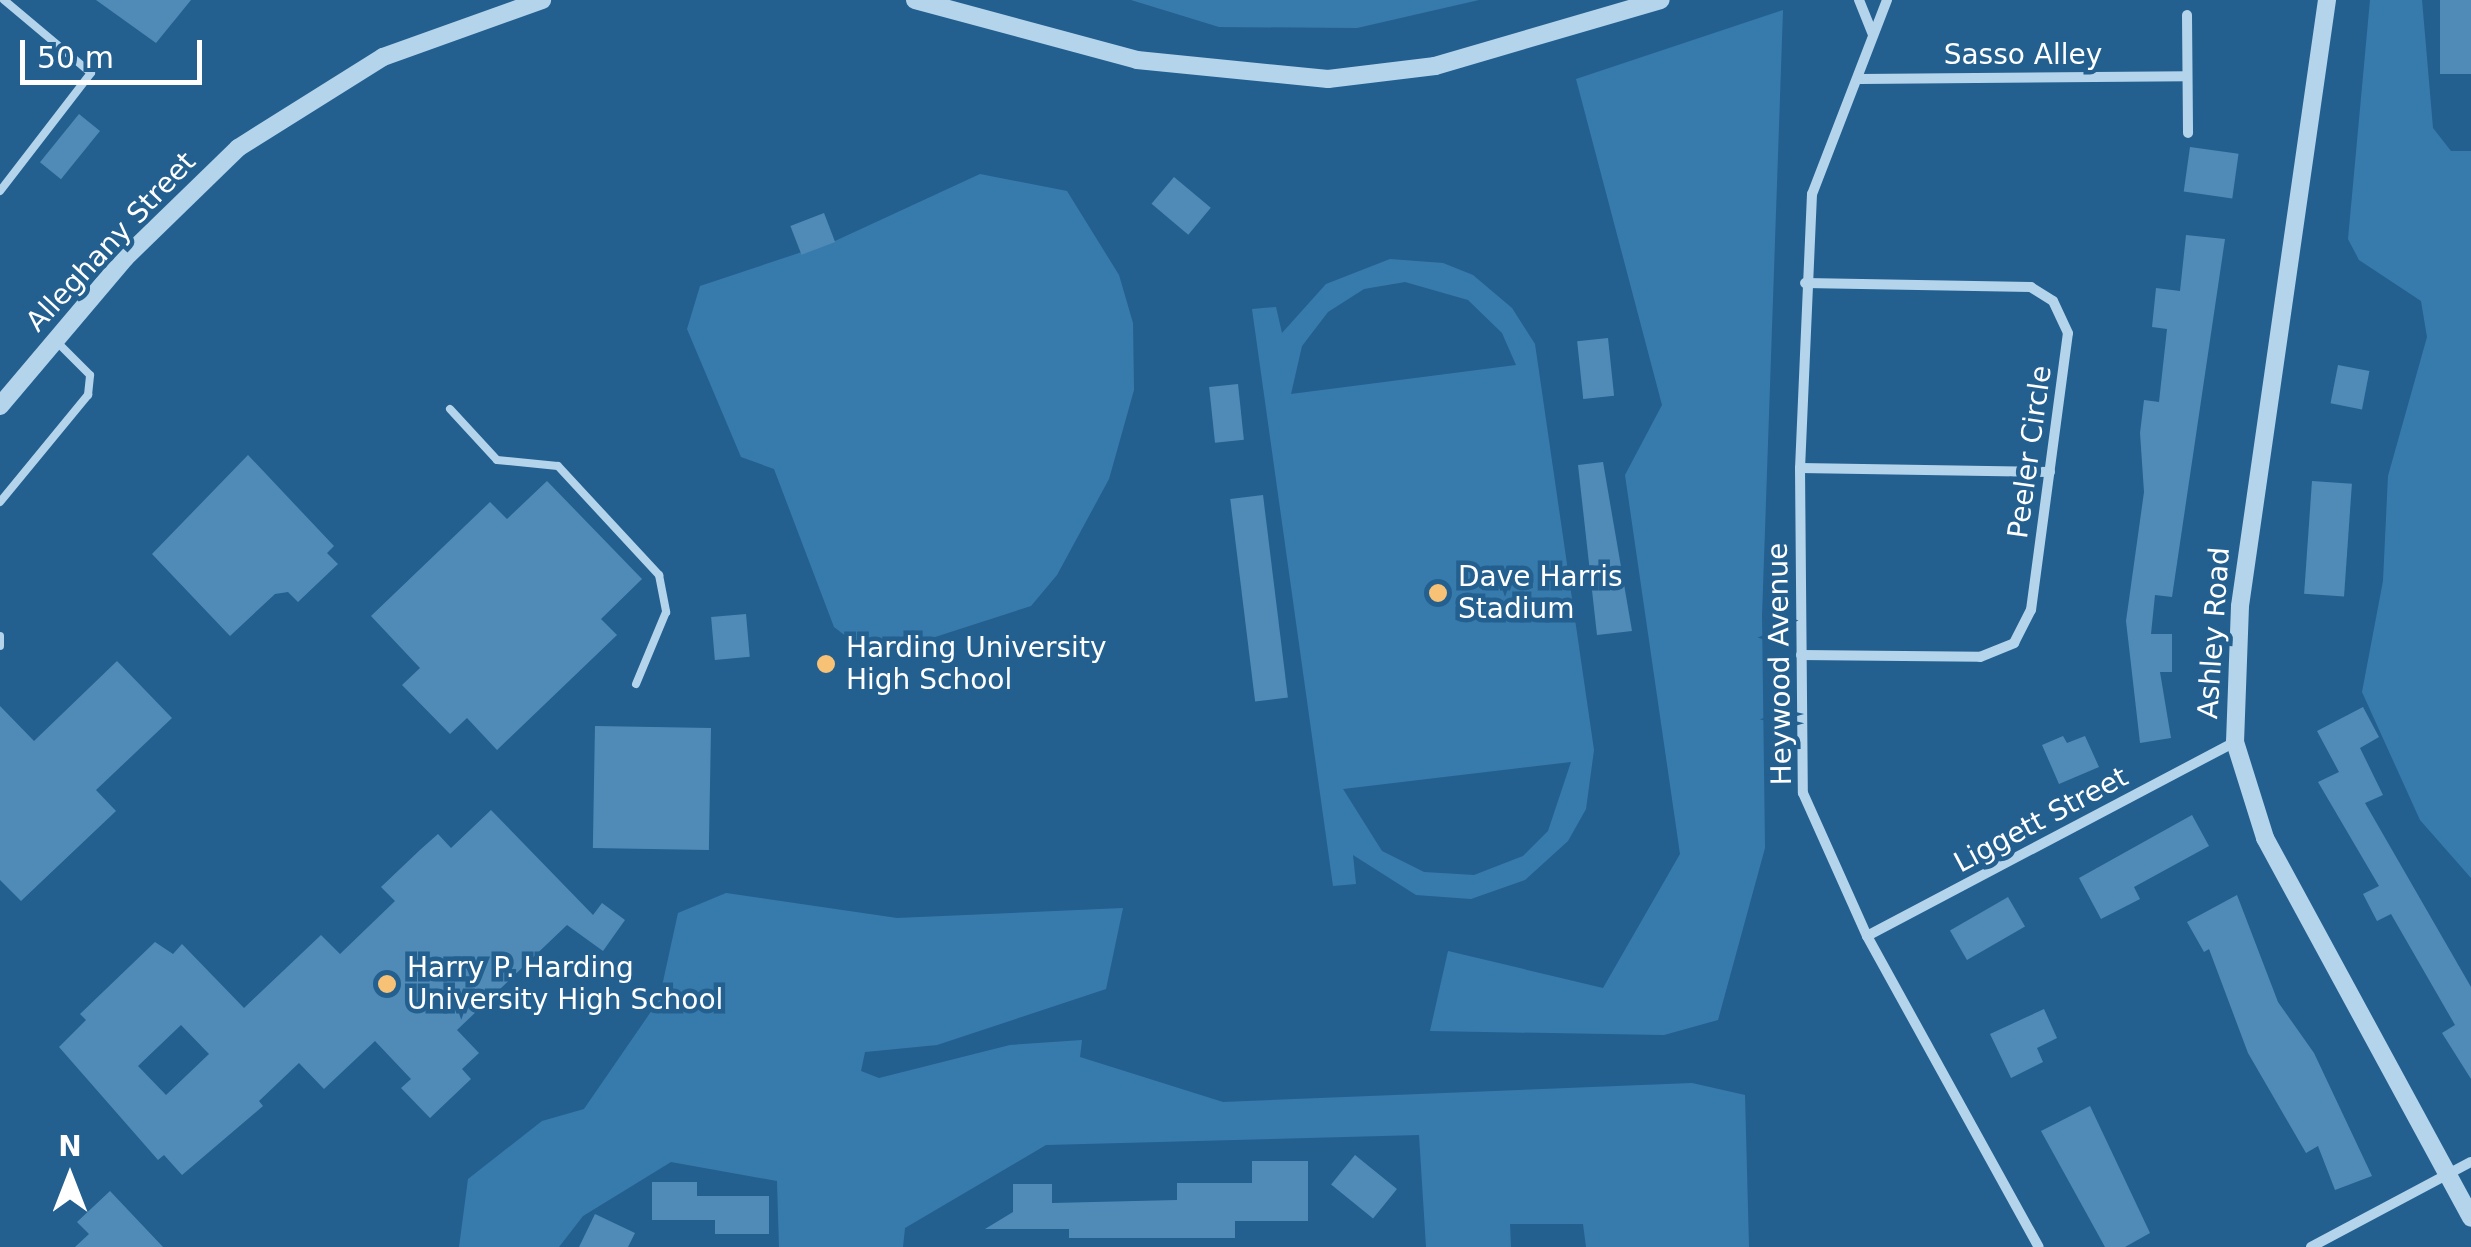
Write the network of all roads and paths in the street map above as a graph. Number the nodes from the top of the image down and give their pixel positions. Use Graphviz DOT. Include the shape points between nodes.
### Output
graph roads {
  1 [pos="4,0"];
  2 [pos="542,0"];
  3 [pos="915,0"];
  4 [pos="1661,0"];
  5 [pos="1860,0"];
  6 [pos="1887,0"];
  7 [pos="2328,0"];
  8 [pos="2187,15"];
  9 [pos="1874,35"];
  10 [pos="2187,76"];
  11 [pos="1860,78"];
  12 [pos="2188,134"];
  13 [pos="0,191"];
  14 [pos="1805,283"];
  15 [pos="55,341"];
  16 [pos="0,406"];
  17 [pos="450,410"];
  18 [pos="1800,468"];
  19 [pos="2050,472"];
  20 [pos="0,502"];
  21 [pos="0,636"];
  22 [pos="0,646"];
  23 [pos="1801,654"];
  24 [pos="636,684"];
  25 [pos="2235,742"];
  26 [pos="1867,936"];
  27 [pos="2471,1162"];
  28 [pos="2448,1174"];
  29 [pos="2471,1218"];
  30 [pos="2039,1247"];
  31 [pos="2312,1247"];
  1 -- 13 [label="lane" via="90,73"];
  2 -- 15 [label="street, Alleghany Street" via="383,58 298,105 179,201"];
  3 -- 4 [label="street" via="1137,60 1328,78 1435,66"];
  5 -- 9 [label="street"];
  6 -- 9 [label="street, Heywood Avenue"];
  7 -- 25 [label="street, Ashley Road" via="2240,606"];
  8 -- 10 [label="street"];
  9 -- 11 [label="street, Heywood Avenue"];
  10 -- 11 [label="street, Sasso Alley"];
  10 -- 12 [label="street"];
  11 -- 14 [label="street, Heywood Avenue" via="1814,177"];
  14 -- 18 [label="street, Heywood Avenue"];
  14 -- 19 [label="street, Peeler Circle" via="2014,284 2053,302 2068,333"];
  15 -- 16 [label="street, Alleghany Street"];
  15 -- 20 [label="lane" via="90,375 88,395"];
  17 -- 24 [label="lane" via="497,460 558,466 659,576 666,612"];
  18 -- 19 [label="street"];
  18 -- 23 [label="street, Heywood Avenue"];
  19 -- 23 [label="street, Peeler Circle" via="2031,610 2007,649 1980,658"];
  21 -- 22 [label="lane"];
  23 -- 26 [label="street, Heywood Avenue" via="1803,794"];
  25 -- 26 [label="street, Liggett Street"];
  25 -- 28 [label="street, Ashley Road" via="2265,838"];
  26 -- 30 [label="street, Heywood Avenue"];
  27 -- 28 [label="street"];
  28 -- 29 [label="street, Ashley Road"];
  28 -- 31 [label="street"];
}
